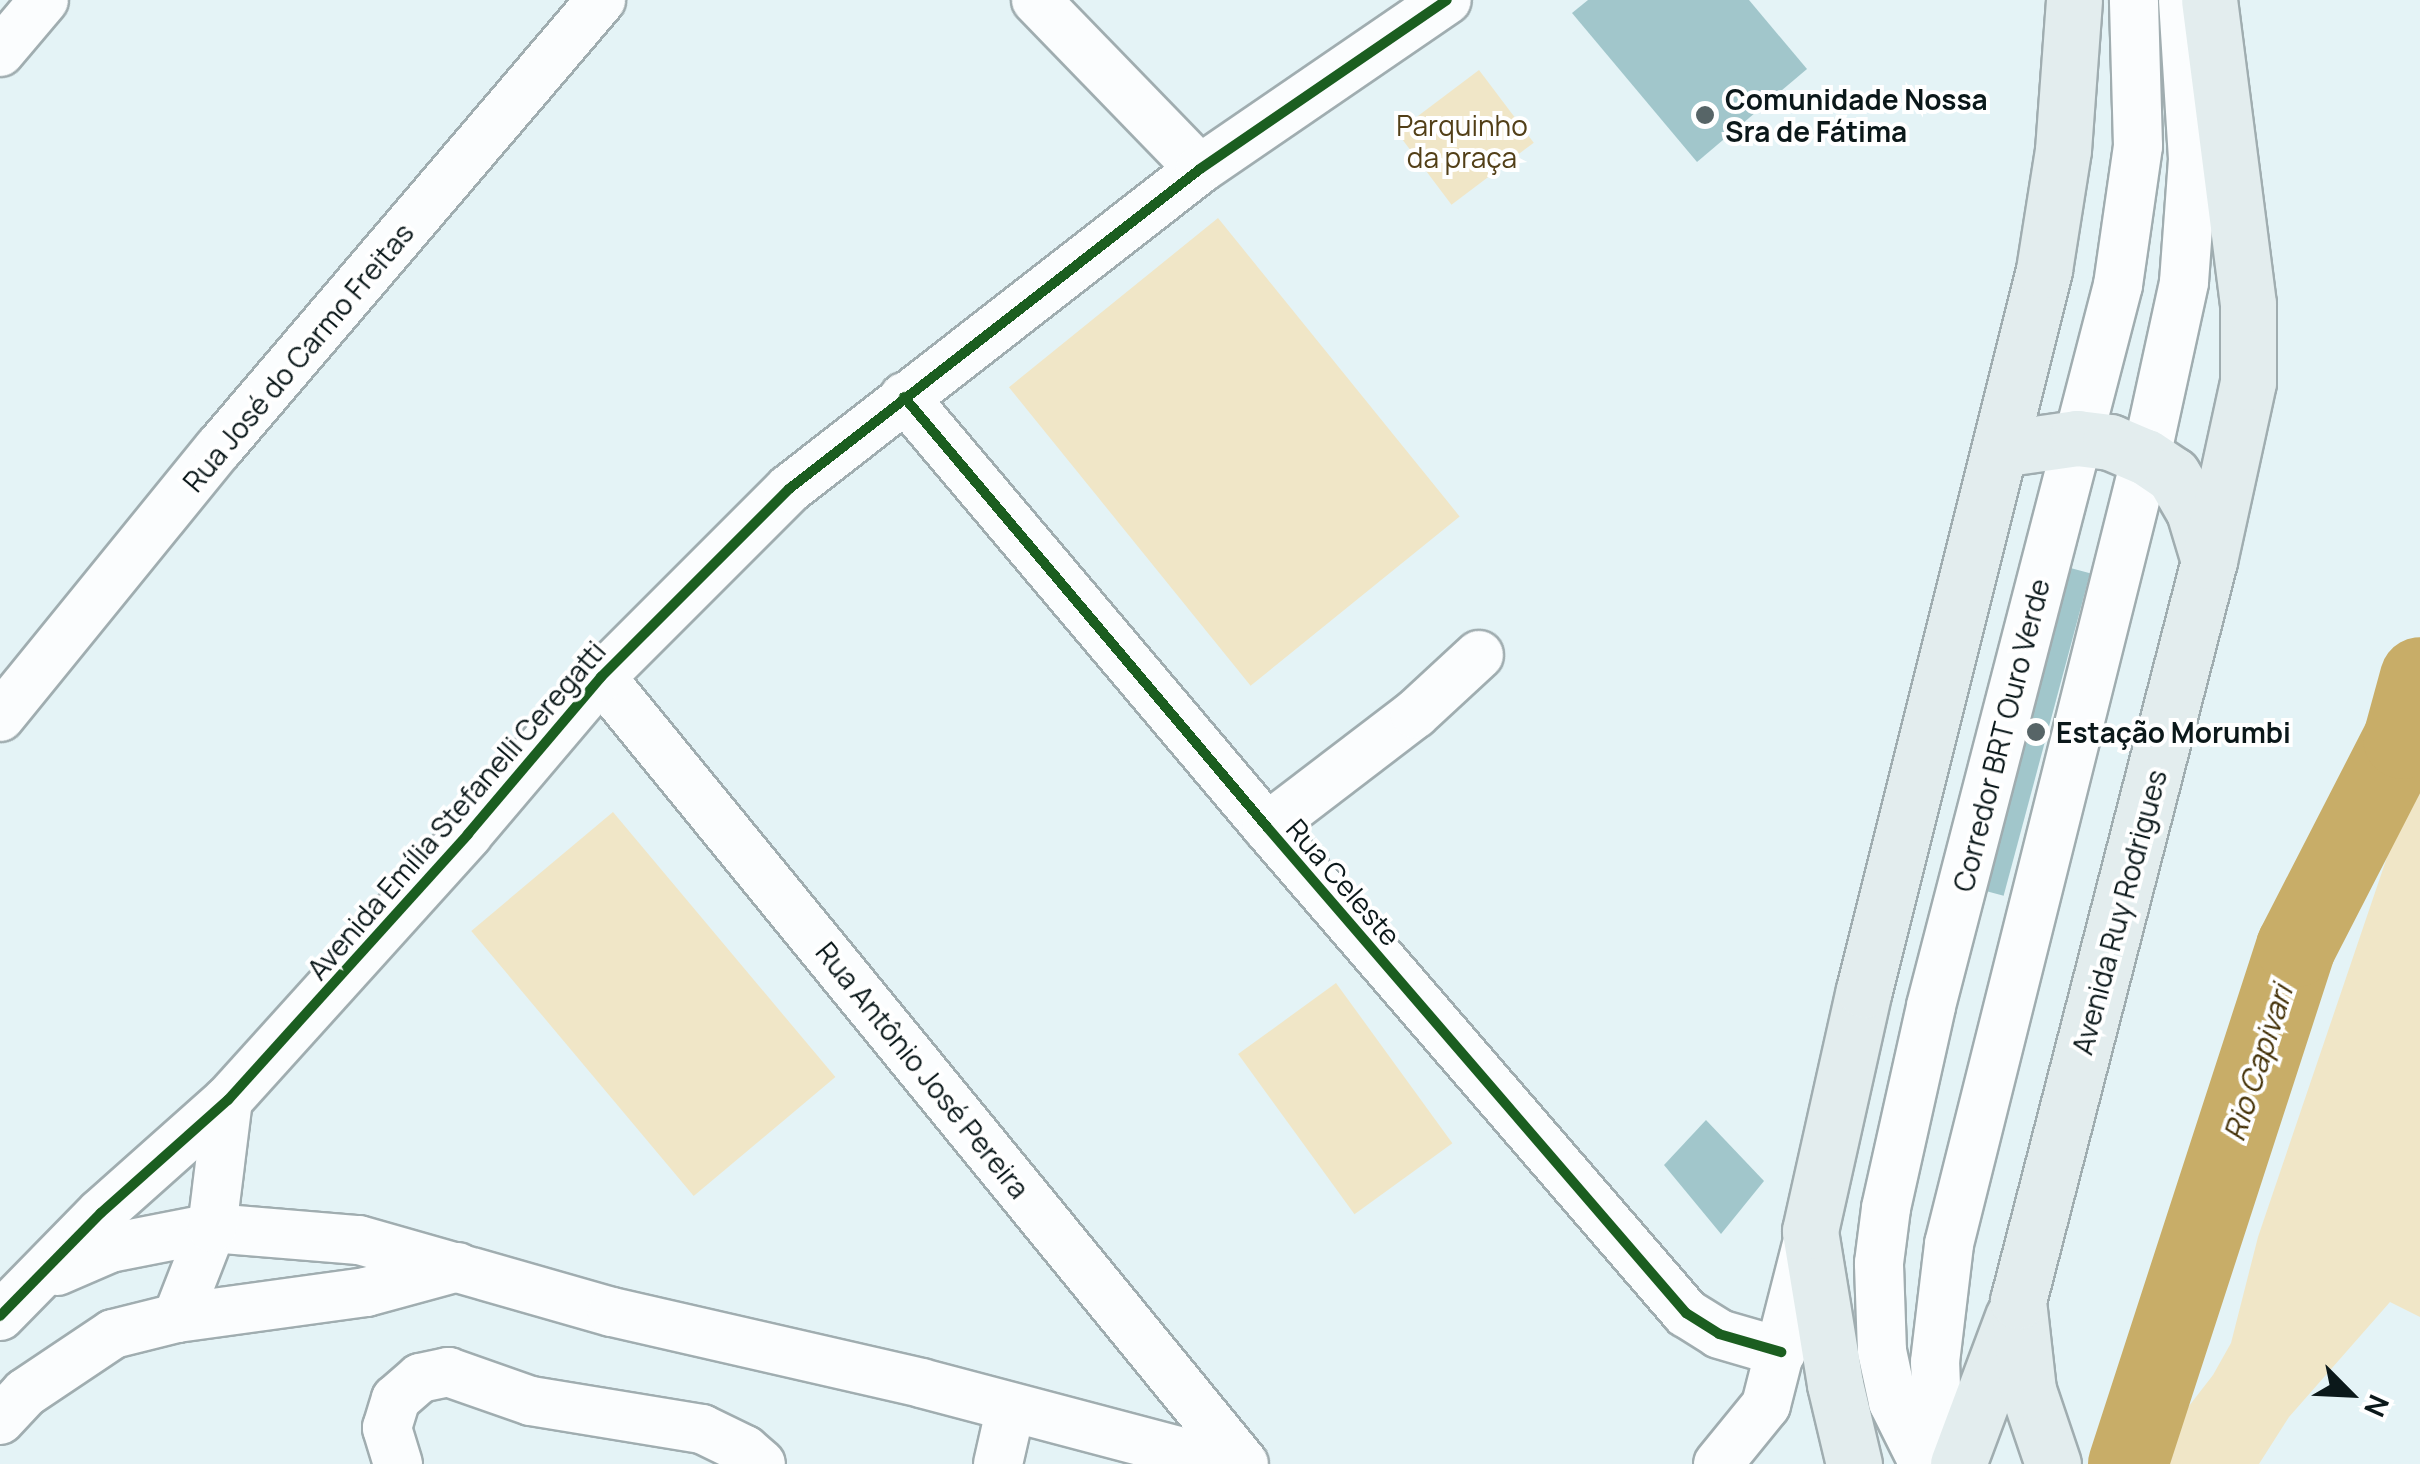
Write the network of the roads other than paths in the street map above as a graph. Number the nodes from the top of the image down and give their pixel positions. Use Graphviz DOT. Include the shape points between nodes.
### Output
graph roads {
  1 [pos="44,0"];
  2 [pos="601,0"];
  3 [pos="1036,0"];
  4 [pos="1446,0"];
  5 [pos="2074,0"];
  6 [pos="2134,0"];
  7 [pos="2184,0"];
  8 [pos="2209,0"];
  9 [pos="0,52"];
  10 [pos="1200,170"];
  11 [pos="904,397"];
  12 [pos="2078,438"];
  13 [pos="2000,450"];
  14 [pos="2146,456"];
  15 [pos="2209,560"];
  16 [pos="1479,655"];
  17 [pos="601,676"];
  18 [pos="0,717"];
  19 [pos="1268,828"];
  20 [pos="228,1100"];
  21 [pos="212,1228"];
  22 [pos="1810,1231"];
  23 [pos="458,1267"];
  24 [pos="16,1299"];
  25 [pos="2018,1302"];
  26 [pos="177,1318"];
  27 [pos="1781,1352"];
  28 [pos="1766,1404"];
  29 [pos="1011,1407"];
  30 [pos="0,1420"];
  31 [pos="2050,1456"];
  32 [pos="398,1464"];
  33 [pos="761,1464"];
  34 [pos="998,1464"];
  35 [pos="1227,1464"];
  36 [pos="1244,1464"];
  37 [pos="1718,1464"];
  38 [pos="1758,1464"];
  39 [pos="1854,1464"];
  40 [pos="1924,1464"];
  41 [pos="1939,1464"];
  42 [pos="1958,1464"];
  1 -- 9 [label="street"];
  2 -- 18 [label="street, Rua José do Carmo Freitas"];
  3 -- 10 [label="street"];
  4 -- 10 [label="street, Avenida Emília Stefanelli Ceregatti"];
  5 -- 13 [label="main road" via="2063,150 2044,270"];
  6 -- 12 [label="street, Corredor BRT Ouro Verde" via="2138,146 2118,284"];
  7 -- 14 [label="street" via="2193,160 2184,282"];
  8 -- 15 [label="main road, Avenida Ruy Rodrigues" via="2248,304 2248,382"];
  10 -- 11 [label="street, Avenida Emília Stefanelli Ceregatti"];
  11 -- 17 [label="street, Avenida Emília Stefanelli Ceregatti" via="789,489"];
  11 -- 19 [label="street, Rua Celeste"];
  12 -- 13 [label="main road"];
  12 -- 14 [label="main road"];
  12 -- 40 [label="street, Corredor BRT Ouro Verde" via="1931,1006 1886,1208 1879,1264 1882,1351 1892,1402"];
  13 -- 22 [label="main road"];
  14 -- 15 [label="main road" via="2173,475 2194,511"];
  14 -- 41 [label="street" via="1949,1244 1934,1362"];
  15 -- 25 [label="main road, Avenida Ruy Rodrigues"];
  16 -- 19 [label="street"];
  17 -- 20 [label="street, Avenida Emília Stefanelli Ceregatti"];
  17 -- 36 [label="street, Rua Antônio José Pereira"];
  19 -- 27 [label="street, Rua Celeste" via="1686,1312 1719,1334"];
  20 -- 21 [label="street"];
  20 -- 24 [label="street, Avenida Emília Stefanelli Ceregatti"];
  21 -- 23 [label="street, Avenida Emília Stefanelli Ceregatti" via="359,1240"];
  21 -- 24 [label="street, Avenida Emília Stefanelli Ceregatti" via="110,1248"];
  21 -- 26 [label="street"];
  22 -- 27 [label="street"];
  22 -- 39 [label="main road"];
  23 -- 26 [label="street" via="366,1292"];
  23 -- 29 [label="street, Avenida Emília Stefanelli Ceregatti" via="612,1312"];
  25 -- 31 [label="main road, Avenida Ruy Rodrigues" via="2028,1390"];
  25 -- 42 [label="main road"];
  26 -- 30 [label="street" via="98,1343 24,1393"];
  27 -- 28 [label="street"];
  28 -- 37 [label="street"];
  28 -- 38 [label="street"];
  29 -- 34 [label="street"];
  29 -- 35 [label="street, Avenida Emília Stefanelli Ceregatti"];
  32 -- 33 [label="street" via="387,1428 396,1399 420,1378 448,1372 531,1401 702,1428"];
}
